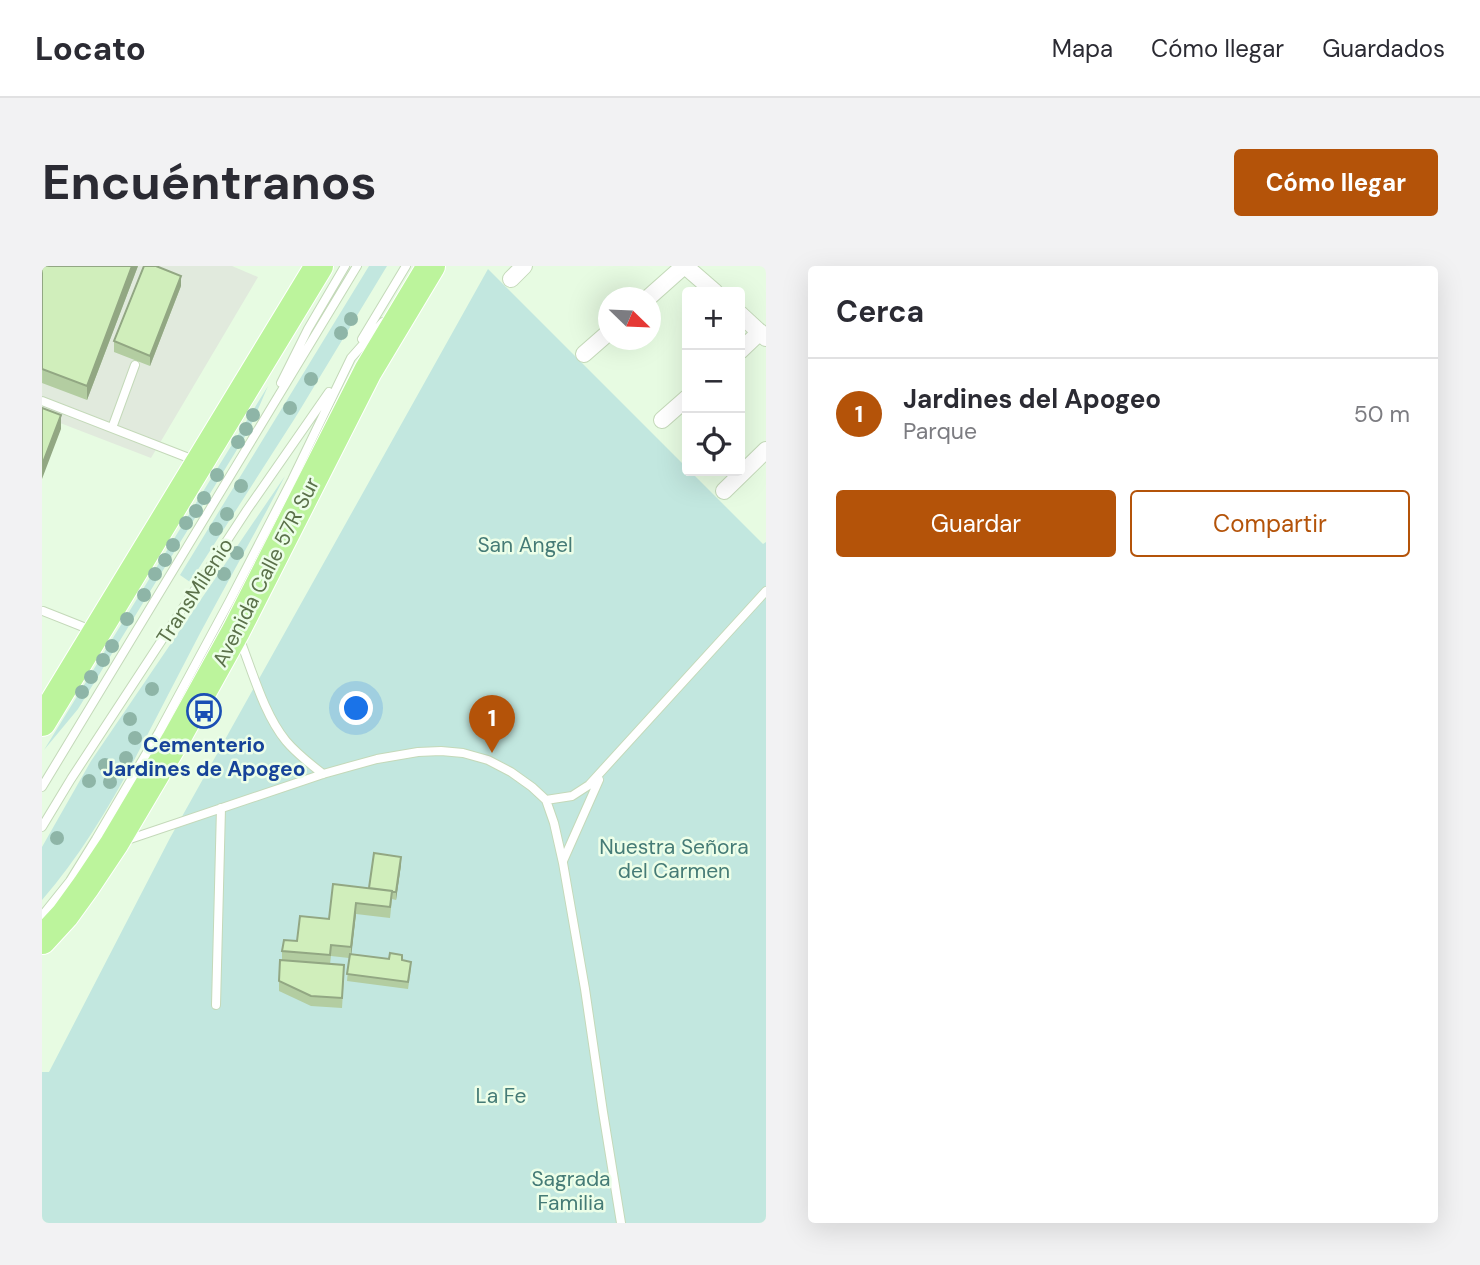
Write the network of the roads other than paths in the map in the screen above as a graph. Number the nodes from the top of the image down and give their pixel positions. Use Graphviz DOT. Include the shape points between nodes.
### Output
graph roads {
  1 [pos="319,266"];
  2 [pos="345,266"];
  3 [pos="357,266"];
  4 [pos="524,266"];
  5 [pos="684,266"];
  6 [pos="422,268"];
  7 [pos="511,279"];
  8 [pos="660,287"];
  9 [pos="709,287"];
  10 [pos="394,310"];
  11 [pos="385,319"];
  12 [pos="745,319"];
  13 [pos="763,335"];
  14 [pos="598,342"];
  15 [pos="741,350"];
  16 [pos="584,354"];
  17 [pos="351,358"];
  18 [pos="135,365"];
  19 [pos="42,401"];
  20 [pos="682,402"];
  21 [pos="662,420"];
  22 [pos="262,426"];
  23 [pos="112,428"];
  24 [pos="766,450"];
  25 [pos="200,462"];
  26 [pos="724,491"];
  27 [pos="766,591"];
  28 [pos="43,611"];
  29 [pos="236,631"];
  30 [pos="97,632"];
  31 [pos="42,722"];
  32 [pos="603,771"];
  33 [pos="323,774"];
  34 [pos="42,786"];
  35 [pos="546,800"];
  36 [pos="221,808"];
  37 [pos="42,827"];
  38 [pos="114,844"];
  39 [pos="563,863"];
  40 [pos="42,916"];
  41 [pos="42,940"];
  42 [pos="215,1005"];
  43 [pos="621,1223"];
  1 -- 25 [label="highway"];
  2 -- 22 [label="lane, TransMilenio" via="308,329"];
  3 -- 22 [label="lane, TransMilenio"];
  4 -- 7 [label="street"];
  5 -- 8 [label="street"];
  5 -- 9 [label="street"];
  6 -- 10 [label="lane"];
  6 -- 17 [label="lane, TransMilenio"];
  6 -- 29 [label="highway, Avenida Calle 57R Sur"];
  11 -- 17 [label="lane, TransMilenio"];
  12 -- 13 [label="street"];
  13 -- 15 [label="street"];
  14 -- 16 [label="street"];
  17 -- 37 [label="lane, TransMilenio"];
  17 -- 40 [label="lane, TransMilenio" via="159,732 70,881"];
  18 -- 23 [label="lane"];
  19 -- 23 [label="lane"];
  20 -- 21 [label="street"];
  22 -- 34 [label="lane, TransMilenio"];
  23 -- 25 [label="lane"];
  24 -- 26 [label="street"];
  25 -- 30 [label="highway"];
  27 -- 32 [label="lane"];
  28 -- 30 [label="lane"];
  29 -- 33 [label="lane" via="270,717 285,740"];
  29 -- 38 [label="highway, Avenida Calle 57R Sur"];
  30 -- 31 [label="highway"];
  32 -- 35 [label="lane" via="572,796"];
  32 -- 39 [label="lane"];
  33 -- 35 [label="lane" via="418,751 463,753 511,772"];
  33 -- 36 [label="lane"];
  35 -- 39 [label="lane"];
  36 -- 38 [label="lane"];
  36 -- 42 [label="lane"];
  38 -- 41 [label="highway, Avenida Calle 57R Sur"];
  39 -- 43 [label="lane"];
}
